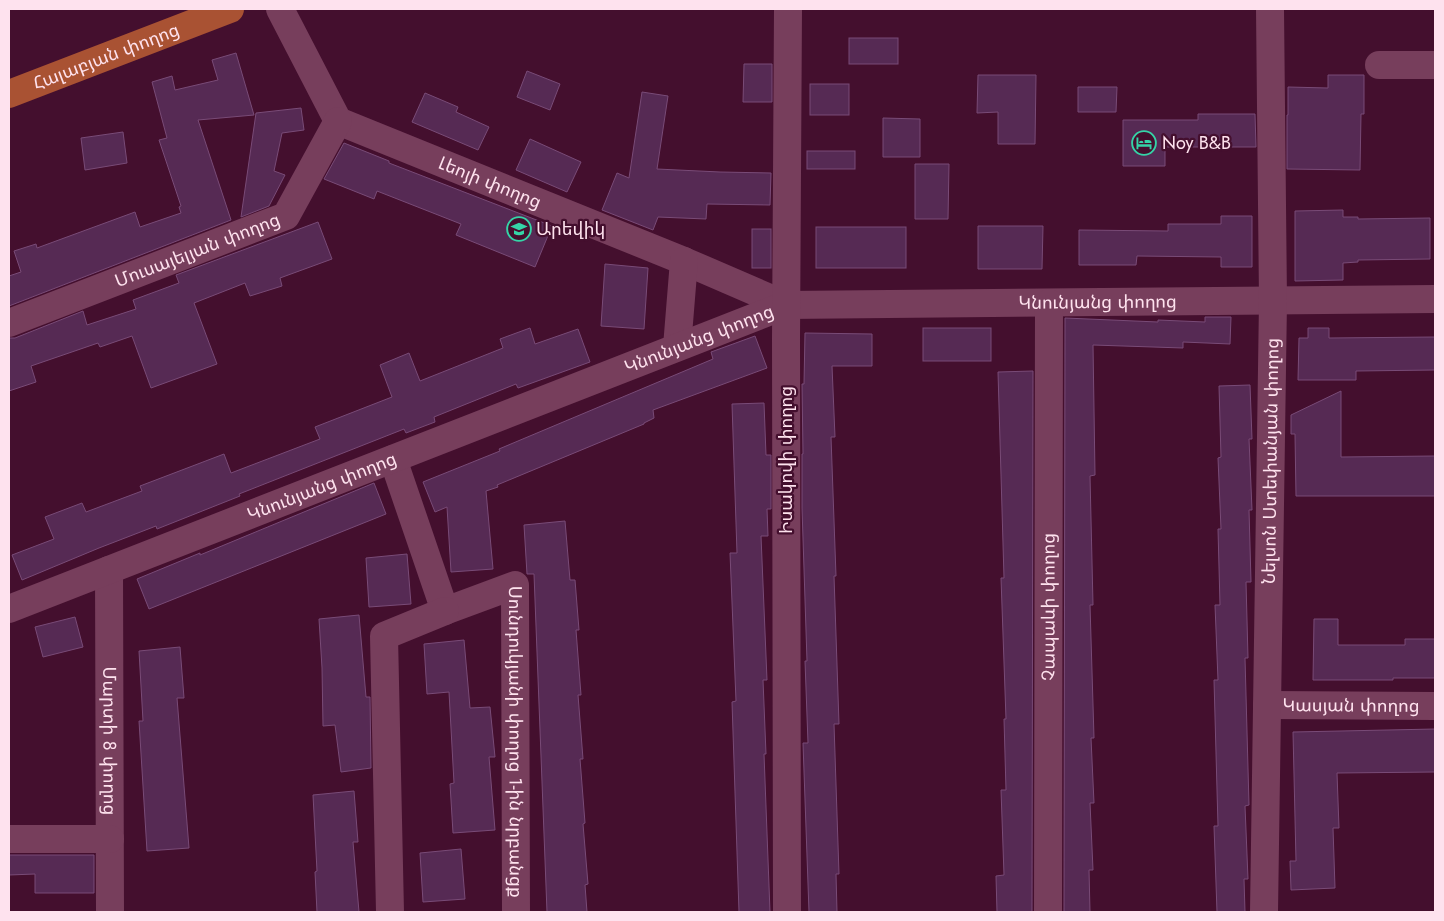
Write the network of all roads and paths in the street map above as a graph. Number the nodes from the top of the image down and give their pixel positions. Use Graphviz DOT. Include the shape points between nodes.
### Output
graph roads {
  1 [pos="230,9"];
  2 [pos="280,9"];
  3 [pos="788,9"];
  4 [pos="1270,9"];
  5 [pos="1379,65"];
  6 [pos="1435,65"];
  7 [pos="9,94"];
  8 [pos="338,122"];
  9 [pos="684,261"];
  10 [pos="1435,299"];
  11 [pos="1273,301"];
  12 [pos="1049,302"];
  13 [pos="786,305"];
  14 [pos="9,323"];
  15 [pos="677,347"];
  16 [pos="393,459"];
  17 [pos="109,570"];
  18 [pos="9,609"];
  19 [pos="445,611"];
  20 [pos="1267,705"];
  21 [pos="1435,706"];
  22 [pos="9,839"];
  23 [pos="110,839"];
  24 [pos="110,912"];
  25 [pos="390,912"];
  26 [pos="516,912"];
  27 [pos="787,912"];
  28 [pos="1048,912"];
  29 [pos="1264,912"];
  1 -- 7 [label="main road, Հալաբյան փողոց"];
  2 -- 8 [label="street"];
  3 -- 13 [label="street, Իսակովի փողոց"];
  4 -- 11 [label="street, Նելսոն Ստեփանյան փողոց"];
  5 -- 6 [label="street"];
  8 -- 9 [label="street, Լեոյի փողոց"];
  8 -- 14 [label="street, Մուսայելյան փողոց" via="286,216"];
  9 -- 13 [label="street, Լեոյի փողոց"];
  9 -- 15 [label="street"];
  10 -- 11 [label="street, Կնունյանց փողոց"];
  11 -- 12 [label="street, Կնունյանց փողոց"];
  11 -- 20 [label="street, Նելսոն Ստեփանյան փողոց"];
  12 -- 13 [label="street, Կնունյանց փողոց"];
  12 -- 28 [label="street, Չապաևի փողոց"];
  13 -- 15 [label="street, Կնունյանց փողոց"];
  13 -- 27 [label="street, Իսակովի փողոց"];
  15 -- 16 [label="street, Կնունյանց փողոց"];
  16 -- 17 [label="street, Կնունյանց փողոց"];
  16 -- 19 [label="street"];
  17 -- 18 [label="street, Կնունյանց փողոց"];
  17 -- 23 [label="street, Մարտի 8 փողոց"];
  19 -- 25 [label="street, Սունդուկյանի փողոց 1-ին նրբանցք" via="384,636"];
  19 -- 26 [label="street, Սունդուկյանի փողոց 1-ին նրբանցք" via="515,585"];
  20 -- 21 [label="street, Կասյան փողոց"];
  20 -- 29 [label="street, Նելսոն Ստեփանյան փողոց"];
  22 -- 23 [label="street"];
  23 -- 24 [label="street, Մարտի 8 փողոց"];
}
